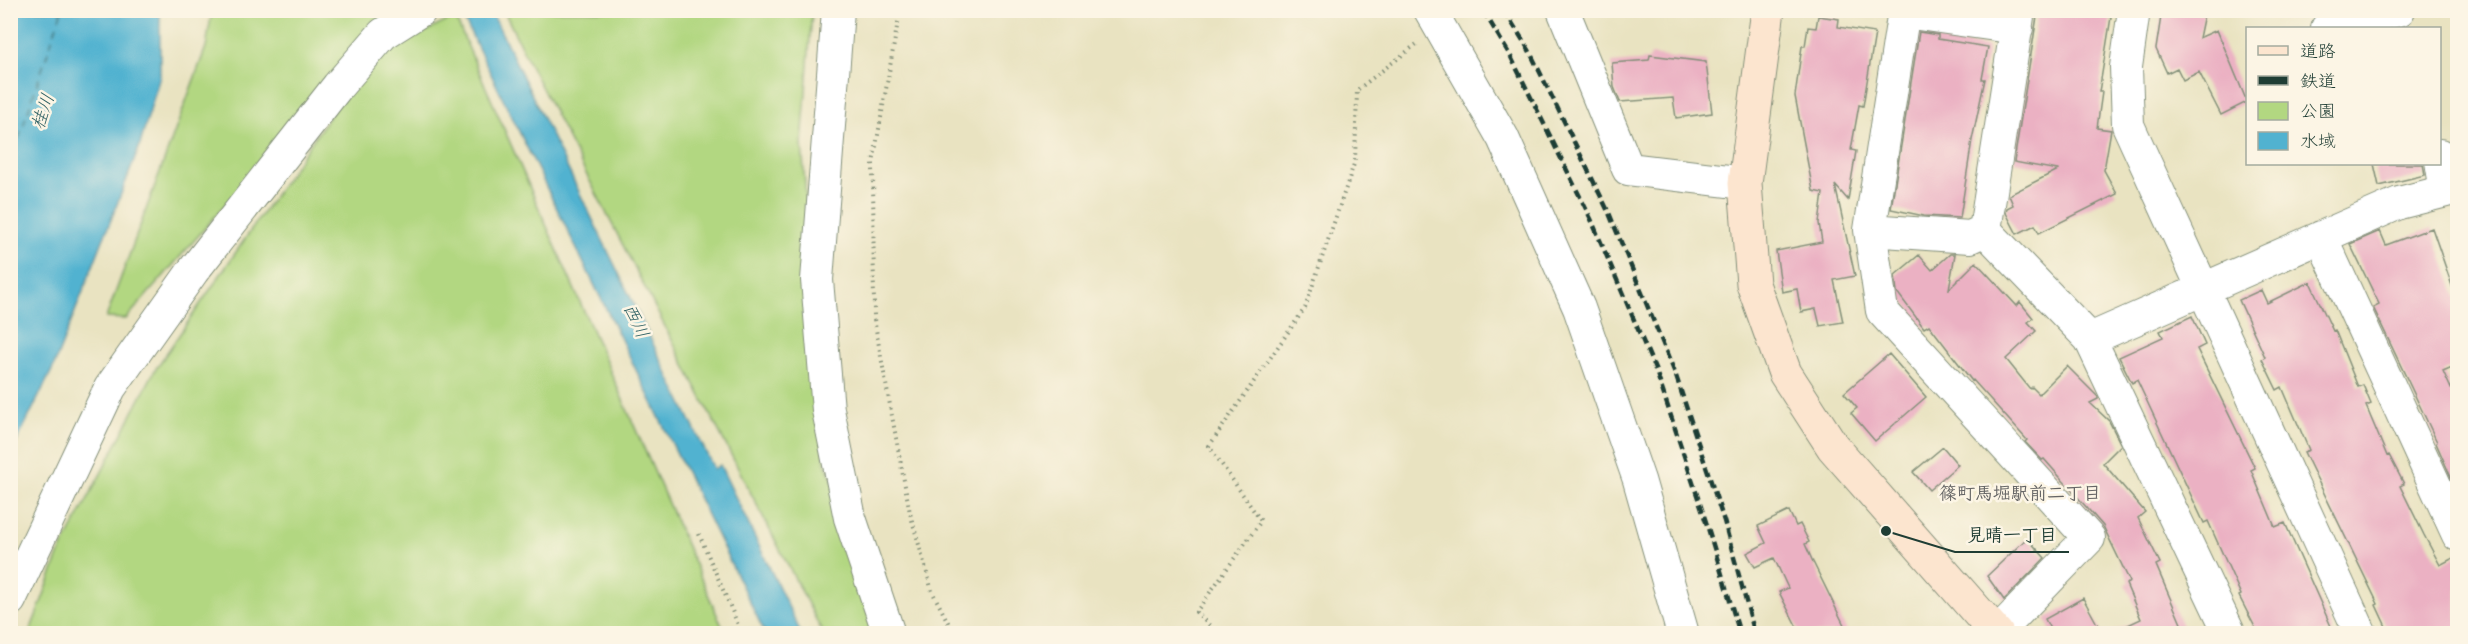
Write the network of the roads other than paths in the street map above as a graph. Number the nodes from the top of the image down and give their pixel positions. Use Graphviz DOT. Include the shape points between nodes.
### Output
graph roads {
  1 [pos="421,10"];
  2 [pos="838,10"];
  3 [pos="1563,10"];
  4 [pos="1768,10"];
  5 [pos="2134,10"];
  6 [pos="2307,10"];
  7 [pos="2399,10"];
  8 [pos="2412,10"];
  9 [pos="1904,11"];
  10 [pos="1443,16"];
  11 [pos="2018,19"];
  12 [pos="2312,27"];
  13 [pos="2331,27"];
  14 [pos="2416,27"];
  15 [pos="2441,165"];
  16 [pos="1745,183"];
  17 [pos="1870,230"];
  18 [pos="1985,230"];
  19 [pos="2321,237"];
  20 [pos="2202,289"];
  21 [pos="2090,339"];
  22 [pos="2457,535"];
  23 [pos="10,600"];
  24 [pos="889,633"];
  25 [pos="1683,633"];
  26 [pos="1996,633"];
  27 [pos="2229,633"];
  28 [pos="2361,633"];
  1 -- 23 [label="street" via="384,34 338,86 193,271 110,388"];
  2 -- 24 [label="street" via="817,280 828,410 850,518"];
  3 -- 16 [label="street" via="1628,169"];
  4 -- 16 [label="street"];
  5 -- 20 [label="street" via="2126,67 2128,125"];
  6 -- 12 [label="street"];
  7 -- 13 [label="street"];
  8 -- 14 [label="street"];
  9 -- 11 [label="street"];
  9 -- 17 [label="street"];
  10 -- 25 [label="street" via="1579,308 1639,480"];
  11 -- 18 [label="street"];
  15 -- 19 [label="street" via="2446,191 2399,203"];
  16 -- 26 [label="street" via="1754,284 1785,373 1833,447"];
  17 -- 18 [label="street" via="1970,237"];
  17 -- 26 [label="street" via="1882,311 2089,538"];
  18 -- 21 [label="street"];
  19 -- 20 [label="street"];
  19 -- 22 [label="street"];
  20 -- 21 [label="street"];
  20 -- 28 [label="street"];
  21 -- 27 [label="street"];
}
